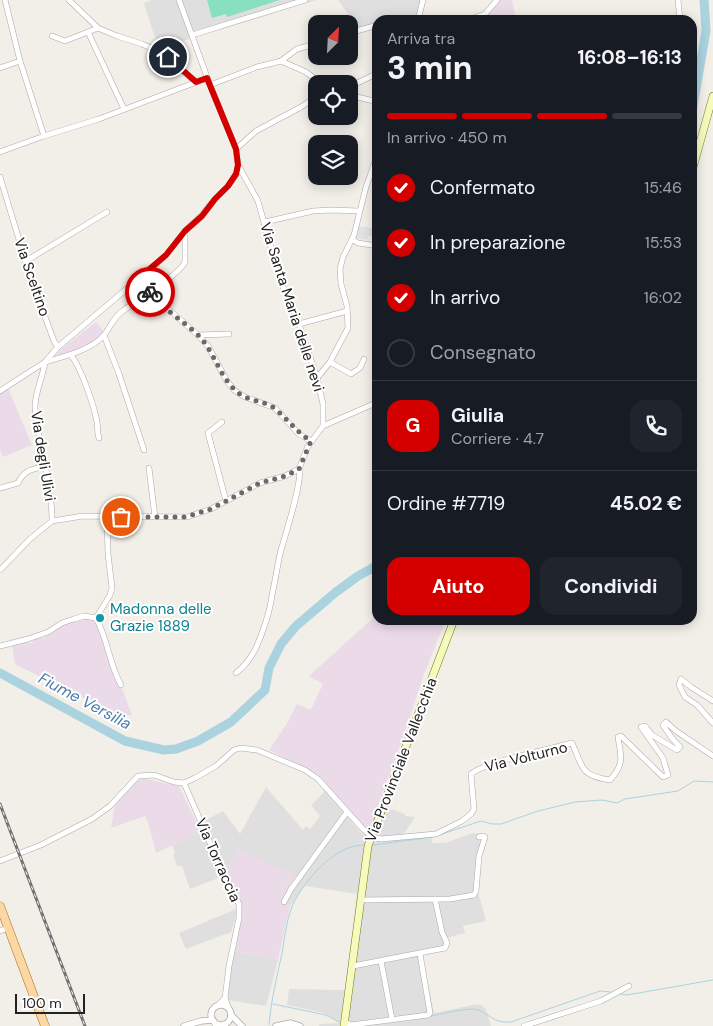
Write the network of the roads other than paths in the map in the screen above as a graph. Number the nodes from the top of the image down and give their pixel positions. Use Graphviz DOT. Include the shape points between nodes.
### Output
graph roads {
  1 [pos="5,0"];
  2 [pos="69,0"];
  3 [pos="179,0"];
  4 [pos="305,0"];
  5 [pos="423,0"];
  6 [pos="496,0"];
  7 [pos="678,0"];
  8 [pos="419,15"];
  9 [pos="480,15"];
  10 [pos="680,15"];
  11 [pos="372,27"];
  12 [pos="98,28"];
  13 [pos="358,31"];
  14 [pos="88,32"];
  15 [pos="192,35"];
  16 [pos="52,36"];
  17 [pos="308,46"];
  18 [pos="20,61"];
  19 [pos="281,61"];
  20 [pos="0,68"];
  21 [pos="310,75"];
  22 [pos="372,77"];
  23 [pos="207,78"];
  24 [pos="196,82"];
  25 [pos="358,83"];
  26 [pos="210,85"];
  27 [pos="713,96"];
  28 [pos="358,97"];
  29 [pos="372,101"];
  30 [pos="308,102"];
  31 [pos="124,109"];
  32 [pos="44,136"];
  33 [pos="236,149"];
  34 [pos="0,152"];
  35 [pos="697,153"];
  36 [pos="238,165"];
  37 [pos="372,172"];
  38 [pos="0,177"];
  39 [pos="359,211"];
  40 [pos="107,212"];
  41 [pos="265,222"];
  42 [pos="185,231"];
  43 [pos="352,240"];
  44 [pos="372,245"];
  45 [pos="26,261"];
  46 [pos="138,279"];
  47 [pos="149,292"];
  48 [pos="346,311"];
  49 [pos="299,324"];
  50 [pos="229,334"];
  51 [pos="104,335"];
  52 [pos="198,335"];
  53 [pos="58,347"];
  54 [pos="71,355"];
  55 [pos="364,359"];
  56 [pos="46,362"];
  57 [pos="330,362"];
  58 [pos="316,378"];
  59 [pos="0,391"];
  60 [pos="372,405"];
  61 [pos="222,422"];
  62 [pos="323,426"];
  63 [pos="99,438"];
  64 [pos="311,441"];
  65 [pos="144,450"];
  66 [pos="46,466"];
  67 [pos="149,468"];
  68 [pos="299,469"];
  69 [pos="0,488"];
  70 [pos="226,501"];
  71 [pos="107,517"];
  72 [pos="155,517"];
  73 [pos="52,521"];
  74 [pos="0,570"];
  75 [pos="96,618"];
  76 [pos="452,625"];
  77 [pos="0,646"];
  78 [pos="236,674"];
  79 [pos="122,685"];
  80 [pos="713,701"];
  81 [pos="713,723"];
  82 [pos="713,756"];
  83 [pos="184,783"];
  84 [pos="347,812"];
  85 [pos="372,837"];
  86 [pos="479,837"];
  87 [pos="0,861"];
  88 [pos="435,899"];
  89 [pos="361,900"];
  90 [pos="284,902"];
  91 [pos="0,906"];
  92 [pos="8,928"];
  93 [pos="0,931"];
  94 [pos="420,954"];
  95 [pos="381,961"];
  96 [pos="353,966"];
  97 [pos="629,986"];
  98 [pos="225,998"];
  99 [pos="214,1008"];
  100 [pos="230,1012"];
  101 [pos="392,1019"];
  102 [pos="202,1021"];
  103 [pos="214,1023"];
  104 [pos="225,1024"];
  105 [pos="344,1025"];
  106 [pos="45,1026"];
  107 [pos="184,1026"];
  108 [pos="242,1026"];
  109 [pos="276,1026"];
  110 [pos="300,1026"];
  111 [pos="524,1026"];
  1 -- 18 [label="street"];
  2 -- 12 [label="street"];
  3 -- 15 [label="street"];
  4 -- 15 [label="street"];
  5 -- 8 [label="street"];
  6 -- 9 [label="street" via="488,12"];
  7 -- 10 [label="street"];
  11 -- 13 [label="street"];
  12 -- 14 [label="street"];
  12 -- 24 [label="street" via="160,52"];
  14 -- 16 [label="street" via="65,41"];
  14 -- 31 [label="street"];
  15 -- 23 [label="street"];
  17 -- 19 [label="street" via="297,49"];
  18 -- 20 [label="street"];
  18 -- 32 [label="street"];
  19 -- 21 [label="street"];
  19 -- 26 [label="street"];
  22 -- 25 [label="street"];
  23 -- 24 [label="street"];
  23 -- 26 [label="street"];
  24 -- 31 [label="street"];
  26 -- 33 [label="street"];
  27 -- 35 [label="main road"];
  28 -- 29 [label="street"];
  30 -- 33 [label="street" via="256,131"];
  31 -- 32 [label="street"];
  32 -- 34 [label="street"];
  33 -- 36 [label="street"];
  36 -- 41 [label="street, Via Santa Maria delle nevi" via="256,197"];
  36 -- 42 [label="street" via="228,186"];
  37 -- 39 [label="street"];
  38 -- 45 [label="street, Via Sceltino"];
  39 -- 41 [label="street" via="313,211"];
  39 -- 43 [label="street"];
  40 -- 45 [label="street"];
  41 -- 49 [label="street, Via Santa Maria delle nevi" via="280,280"];
  42 -- 46 [label="street" via="166,255"];
  42 -- 47 [label="street" via="185,263"];
  43 -- 44 [label="street"];
  43 -- 48 [label="street" via="343,257 340,275"];
  45 -- 53 [label="street, Via Sceltino"];
  46 -- 47 [label="street"];
  46 -- 53 [label="street"];
  47 -- 51 [label="street" via="120,312"];
  47 -- 52 [label="street"];
  48 -- 49 [label="street"];
  48 -- 57 [label="street" via="348,328"];
  49 -- 58 [label="street, Via Santa Maria delle nevi"];
  50 -- 52 [label="street"];
  51 -- 54 [label="street"];
  51 -- 65 [label="street"];
  52 -- 64 [label="street" via="234,390 245,398 274,408 299,434"];
  53 -- 56 [label="street"];
  54 -- 56 [label="street"];
  54 -- 63 [label="street" via="84,380 98,424"];
  55 -- 57 [label="street" via="360,368 351,374"];
  56 -- 59 [label="street"];
  56 -- 66 [label="street, Via degli Ulivi" via="35,405"];
  57 -- 58 [label="street"];
  58 -- 62 [label="street, Via Santa Maria delle nevi" via="323,404"];
  60 -- 62 [label="street"];
  61 -- 70 [label="street" via="208,433"];
  62 -- 64 [label="street"];
  64 -- 68 [label="street"];
  66 -- 69 [label="street" via="22,474 18,483"];
  66 -- 73 [label="street, Via degli Ulivi"];
  67 -- 72 [label="street"];
  68 -- 70 [label="street" via="260,483"];
  68 -- 78 [label="street" via="298,486 272,597 254,650"];
  70 -- 72 [label="street" via="186,517"];
  71 -- 72 [label="street"];
  71 -- 73 [label="street"];
  71 -- 75 [label="street" via="112,588"];
  73 -- 74 [label="street"];
  75 -- 77 [label="street" via="74,618 48,632"];
  75 -- 79 [label="street"];
  76 -- 85 [label="main road, Via Provinciale Vallecchia"];
  80 -- 81 [label="street" via="681,679 679,685 685,697"];
  82 -- 85 [label="street, Via Volturno" via="666,722 663,725 680,747 677,750 645,726 640,727 663,758 668,775 663,777 621,736 618,737 622,756 610,780 596,778 582,769 572,743 475,770 472,774 474,809 471,814 436,834"];
  83 -- 84 [label="street" via="216,766 234,750 248,748 305,770 318,779"];
  83 -- 87 [label="street" via="154,775 138,776 110,806 92,819"];
  83 -- 98 [label="street, Via Torraccia" via="239,904"];
  84 -- 85 [label="street"];
  84 -- 90 [label="street"];
  85 -- 89 [label="main road, Via Provinciale Vallecchia"];
  86 -- 88 [label="street" via="485,837 474,896"];
  88 -- 89 [label="street"];
  88 -- 94 [label="street" via="447,945"];
  89 -- 96 [label="main road, Via Provinciale Vallecchia"];
  91 -- 92 [label="main road"];
  92 -- 93 [label="street"];
  92 -- 106 [label="main road"];
  94 -- 95 [label="street"];
  94 -- 101 [label="street" via="430,1013"];
  95 -- 96 [label="street"];
  95 -- 101 [label="street"];
  96 -- 105 [label="main road, Via Provinciale Vallecchia"];
  97 -- 111 [label="street" via="601,1001"];
  98 -- 99 [label="street"];
  98 -- 100 [label="street, Via Torraccia"];
  99 -- 100 [label="street" via="223,1006"];
  99 -- 102 [label="street"];
  99 -- 103 [label="street"];
  100 -- 104 [label="street"];
  100 -- 108 [label="street"];
  101 -- 105 [label="street"];
  102 -- 103 [label="street"];
  102 -- 107 [label="street"];
  103 -- 104 [label="street"];
  104 -- 108 [label="street"];
  109 -- 110 [label="street" via="286,1023"];
}
